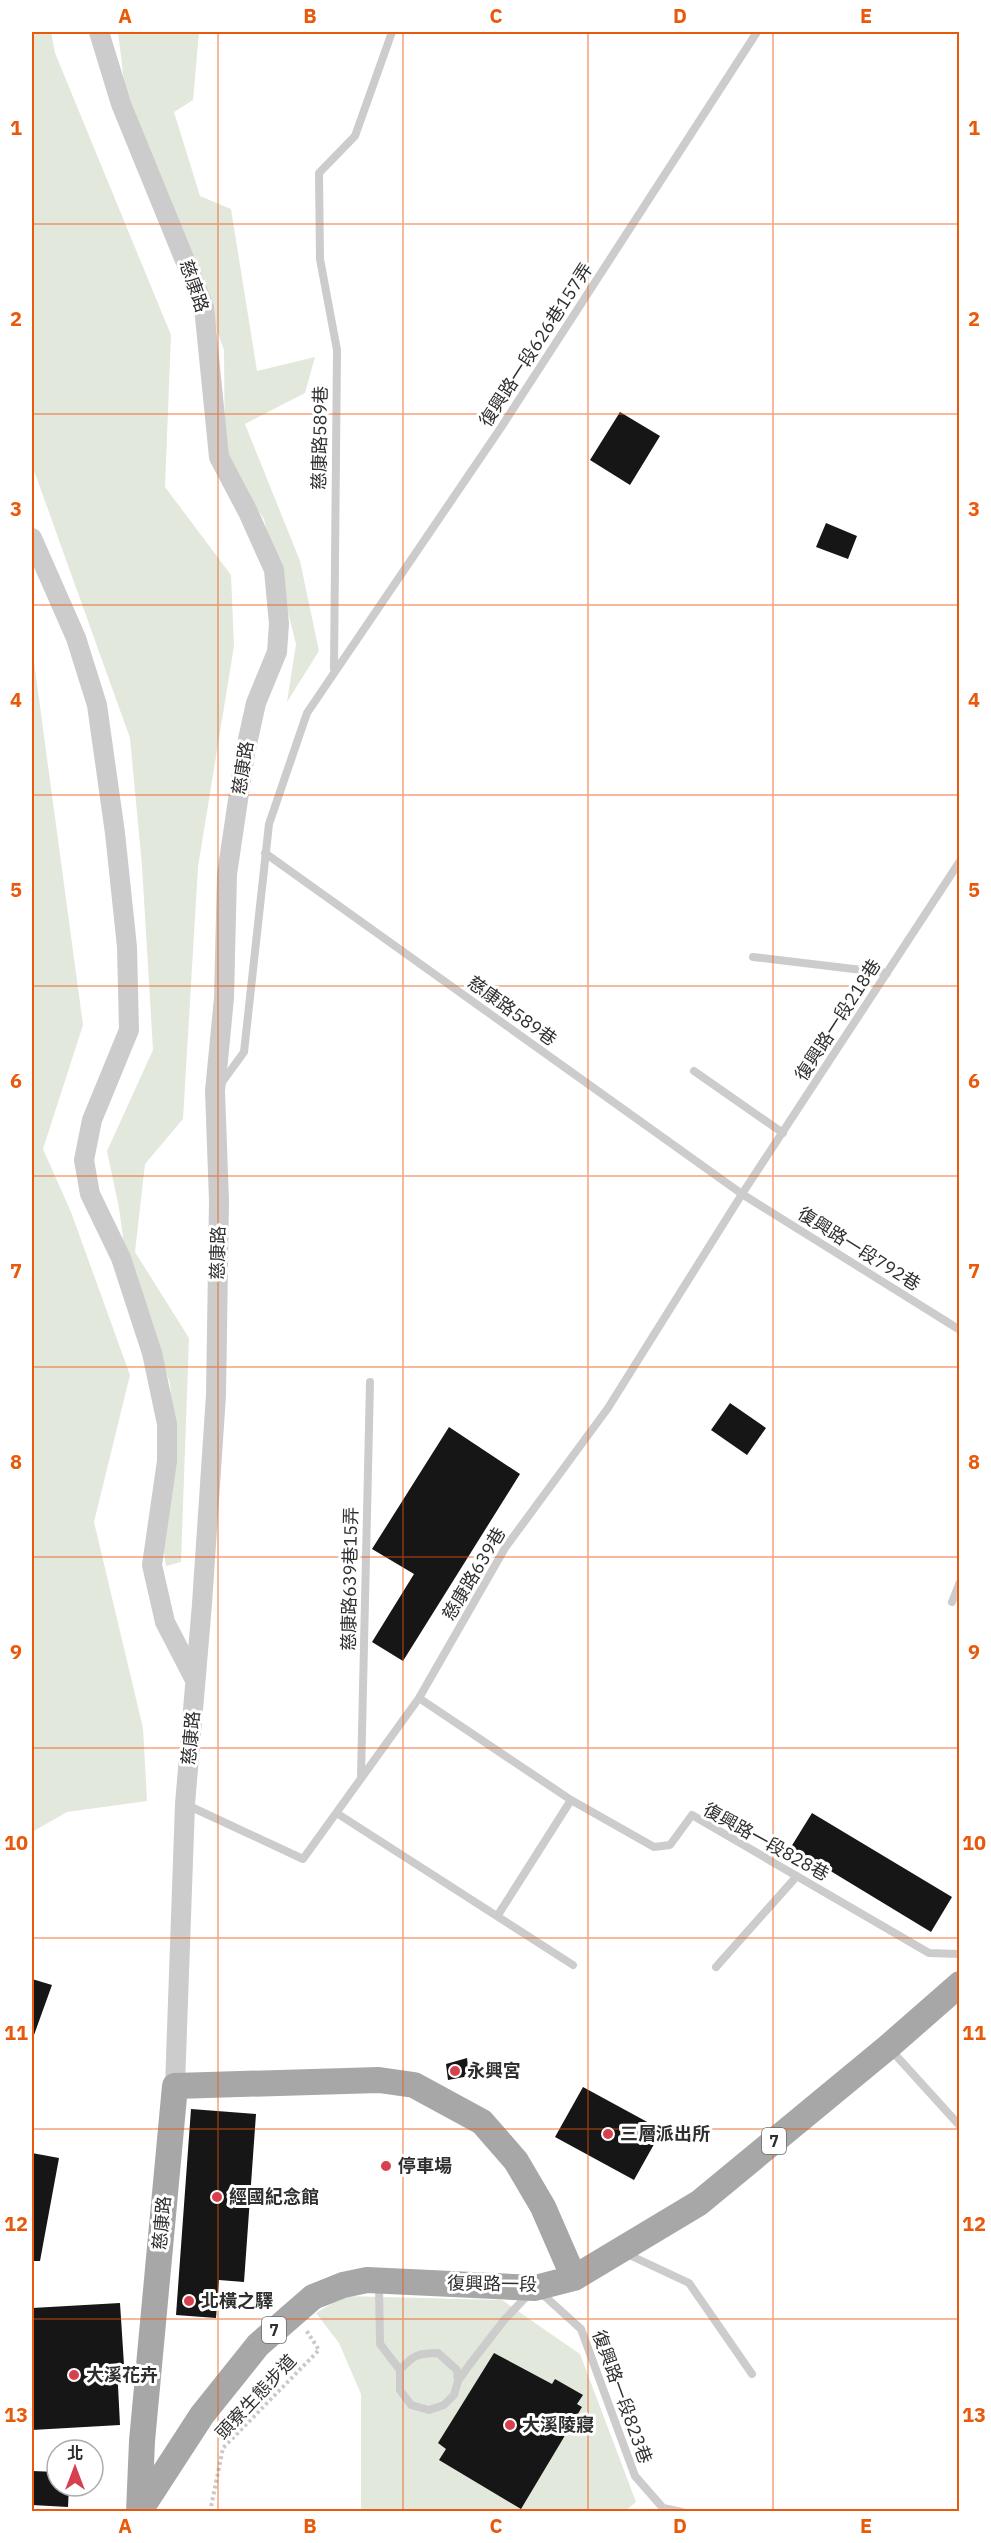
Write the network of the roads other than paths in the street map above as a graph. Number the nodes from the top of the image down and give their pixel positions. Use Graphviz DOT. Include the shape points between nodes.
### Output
graph roads {
  1 [pos="99,32"];
  2 [pos="392,32"];
  3 [pos="757,32"];
  4 [pos="32,538"];
  5 [pos="334,670"];
  6 [pos="265,853"];
  7 [pos="960,861"];
  8 [pos="753,957"];
  9 [pos="886,973"];
  10 [pos="694,1071"];
  11 [pos="215,1091"];
  12 [pos="783,1133"];
  13 [pos="742,1194"];
  14 [pos="960,1330"];
  15 [pos="370,1382"];
  16 [pos="960,1582"];
  17 [pos="952,1602"];
  18 [pos="195,1680"];
  19 [pos="420,1698"];
  20 [pos="361,1777"];
  21 [pos="571,1800"];
  22 [pos="185,1804"];
  23 [pos="338,1814"];
  24 [pos="797,1876"];
  25 [pos="498,1915"];
  26 [pos="960,1953"];
  27 [pos="573,1965"];
  28 [pos="716,1966"];
  29 [pos="960,1984"];
  30 [pos="888,2047"];
  31 [pos="175,2086"];
  32 [pos="960,2127"];
  33 [pos="618,2250"];
  34 [pos="574,2278"];
  35 [pos="379,2281"];
  36 [pos="535,2288"];
  37 [pos="400,2370"];
  38 [pos="752,2374"];
  39 [pos="458,2381"];
  40 [pos="664,2510"];
  41 [pos="139,2511"];
  42 [pos="682,2511"];
  1 -- 11 [label="street, 慈康路" via="121,104 204,307 219,457 274,570 279,624 277,652 256,703 227,874 224,998"];
  2 -- 5 [label="lane, 慈康路589巷" via="355,136 319,173 320,259 337,350"];
  3 -- 5 [label="lane, 復興路一段626巷157弄" via="502,426"];
  4 -- 18 [label="street" via="76,638 97,705 127,948 129,1030 92,1120 84,1160 90,1194 120,1258 152,1353 167,1424 167,1461 152,1565 165,1622"];
  5 -- 6 [label="lane" via="307,713 269,824"];
  6 -- 11 [label="lane" via="244,1052"];
  6 -- 13 [label="lane, 慈康路589巷"];
  7 -- 9 [label="lane, 復興路一段218巷"];
  8 -- 9 [label="lane"];
  9 -- 12 [label="lane, 復興路一段218巷"];
  10 -- 12 [label="lane"];
  11 -- 18 [label="street, 慈康路" via="219,1201 216,1395"];
  12 -- 13 [label="lane, 復興路一段218巷"];
  13 -- 14 [label="lane, 復興路一段792巷"];
  13 -- 19 [label="lane, 慈康路639巷" via="608,1408 505,1548"];
  15 -- 20 [label="lane, 慈康路639巷15弄"];
  16 -- 17 [label="lane"];
  18 -- 22 [label="street, 慈康路"];
  19 -- 20 [label="lane, 慈康路639巷"];
  19 -- 21 [label="lane, 復興路一段828巷"];
  20 -- 23 [label="lane, 慈康路639巷"];
  21 -- 24 [label="lane, 復興路一段828巷" via="654,1847 670,1845 692,1815"];
  21 -- 25 [label="lane"];
  22 -- 23 [label="lane, 慈康路639巷" via="303,1859"];
  22 -- 31 [label="street, 慈康路"];
  23 -- 25 [label="lane"];
  24 -- 26 [label="lane, 復興路一段828巷" via="929,1953"];
  24 -- 28 [label="lane"];
  25 -- 27 [label="lane"];
  29 -- 30 [label="main road, 復興路一段 / 7"];
  30 -- 32 [label="lane"];
  30 -- 33 [label="main road, 復興路一段 / 7" via="699,2203"];
  31 -- 34 [label="main road" via="379,2080 414,2085 482,2122 516,2161 543,2207"];
  31 -- 41 [label="main road, 慈康路 / 7"];
  33 -- 34 [label="main road, 復興路一段 / 7"];
  33 -- 38 [label="lane" via="689,2283"];
  34 -- 36 [label="main road, 復興路一段 / 7"];
  35 -- 36 [label="main road, 復興路一段 / 7"];
  35 -- 37 [label="lane" via="380,2344"];
  35 -- 41 [label="main road, 復興路一段 / 7" via="343,2284 313,2296 258,2345 202,2415"];
  36 -- 39 [label="lane" via="505,2319"];
  36 -- 40 [label="lane, 復興路一段823巷" via="581,2328 635,2476"];
  37 -- 39 [label="lane" via="410,2357 438,2354 457,2370"];
  37 -- 39 [label="lane" via="400,2390 411,2405 429,2410 454,2396"];
  40 -- 42 [label="lane, 復興路一段823巷"];
}
